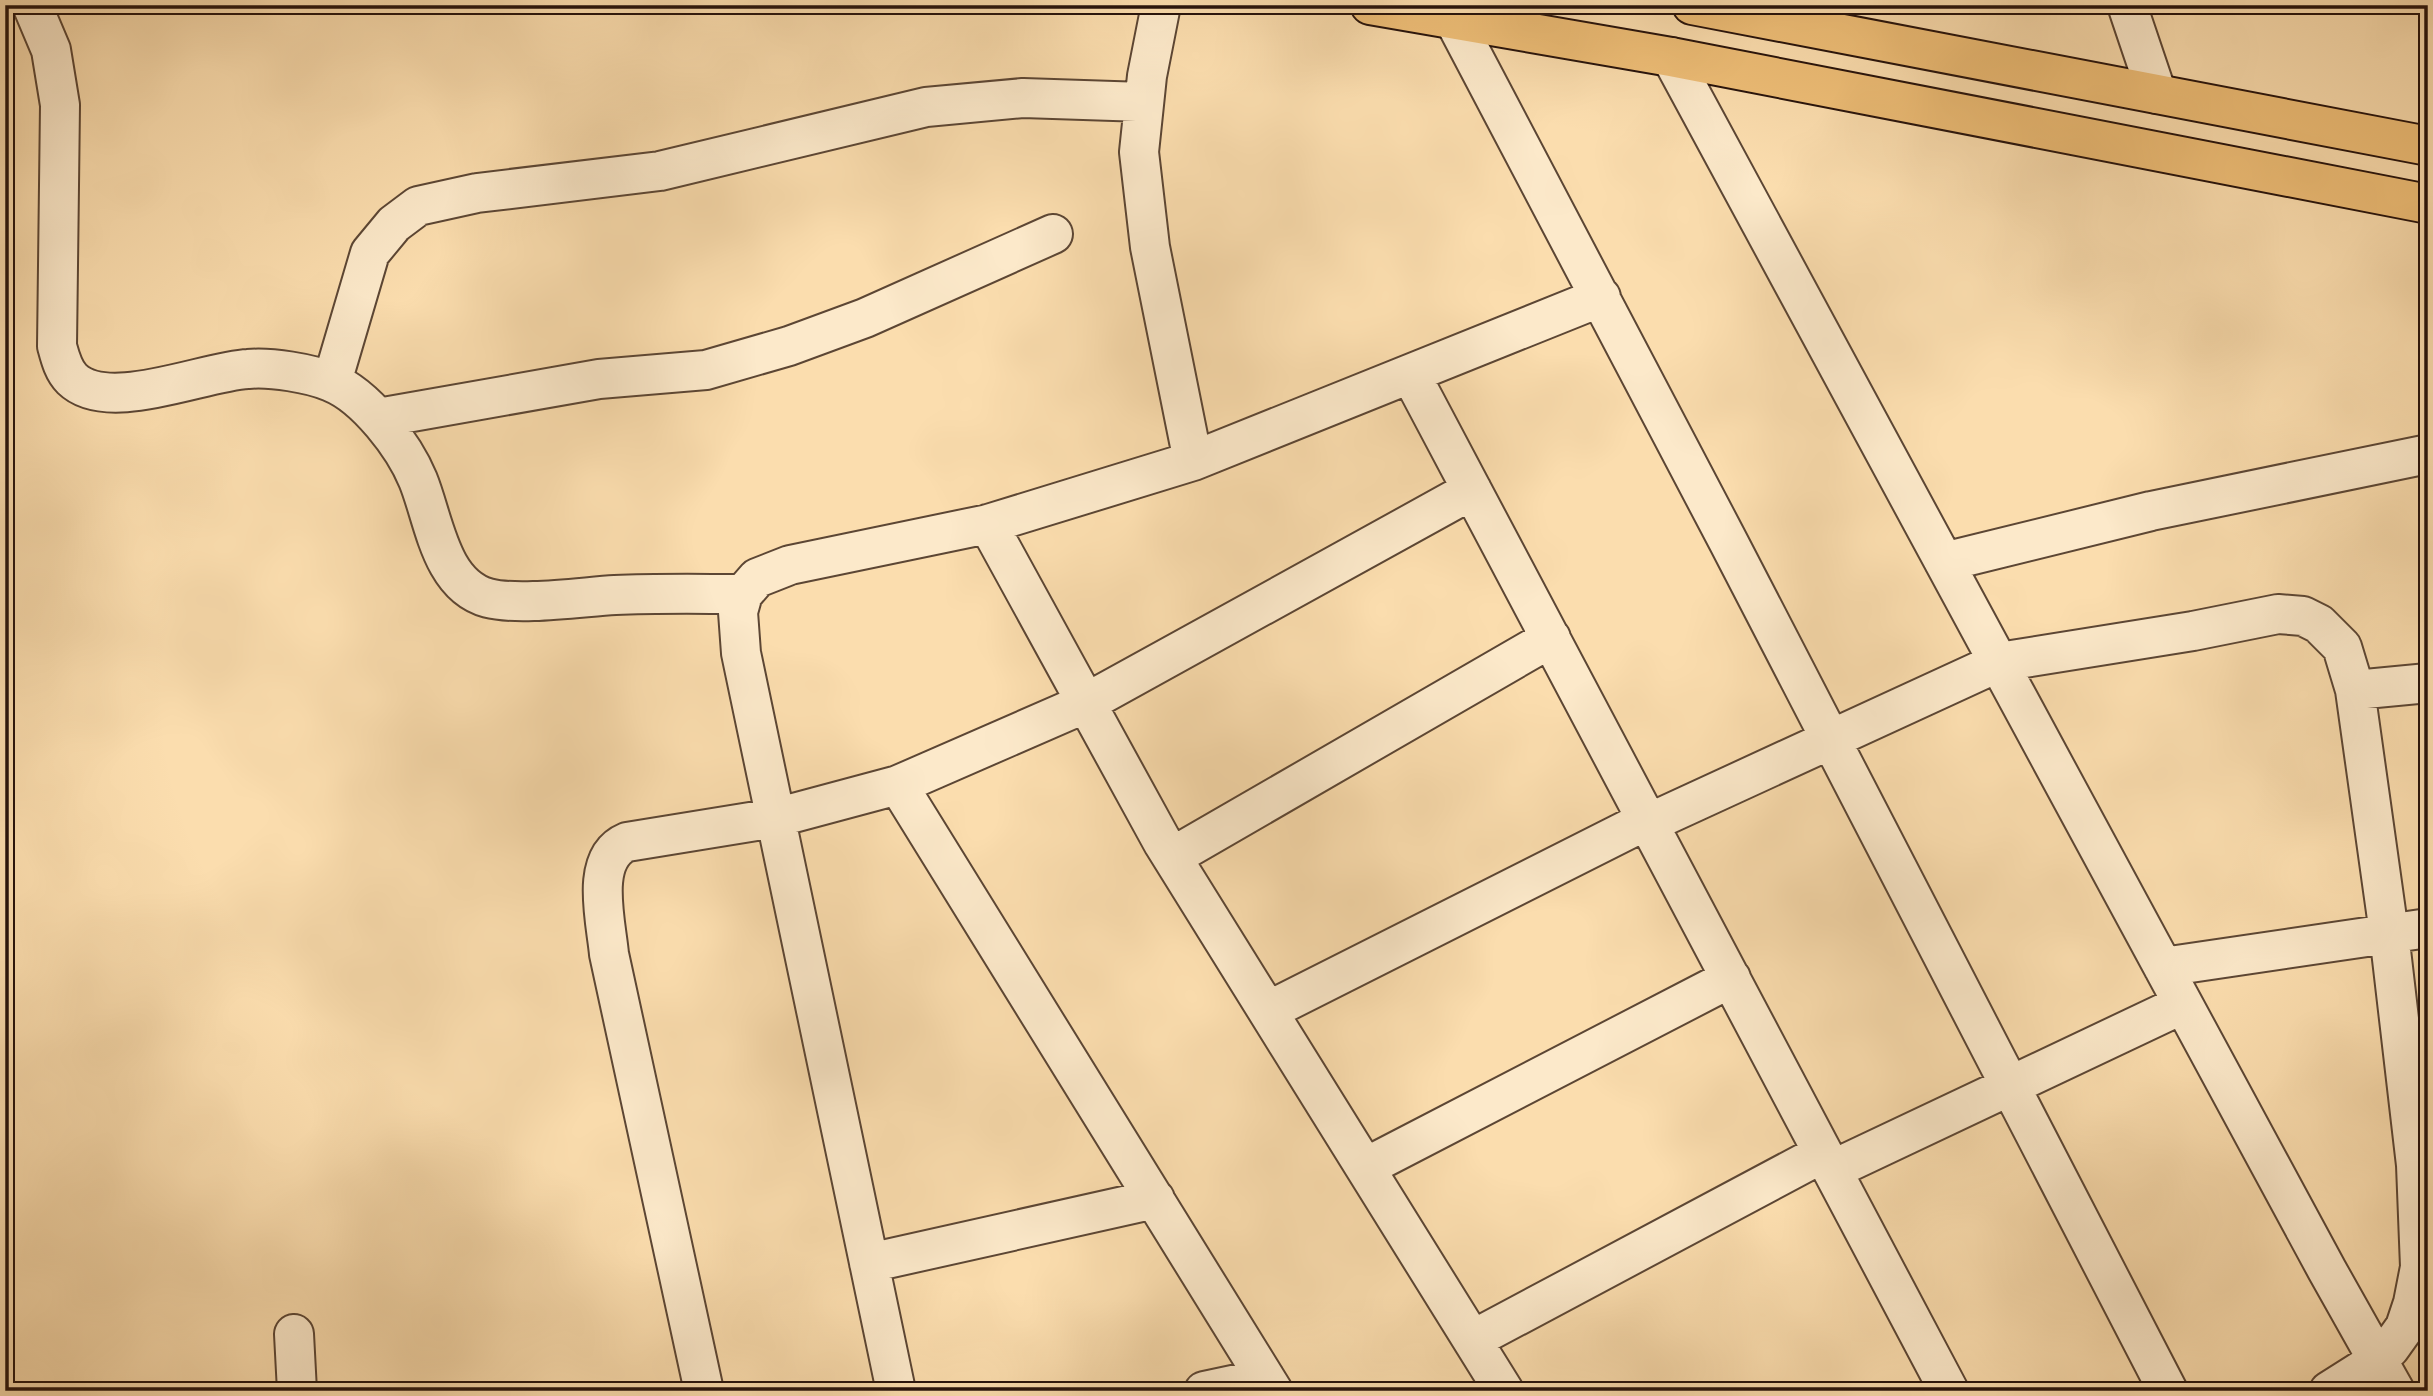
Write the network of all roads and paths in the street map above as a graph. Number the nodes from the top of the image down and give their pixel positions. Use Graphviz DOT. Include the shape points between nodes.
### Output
graph roads {
  1 [pos="32,5"];
  2 [pos="1161,5"];
  3 [pos="1370,5"];
  4 [pos="1677,5"];
  5 [pos="1692,5"];
  6 [pos="2127,5"];
  7 [pos="1454,20"];
  8 [pos="1669,57"];
  9 [pos="2157,94"];
  10 [pos="1144,102"];
  11 [pos="2428,146"];
  12 [pos="2428,204"];
  13 [pos="1053,234"];
  14 [pos="1601,297"];
  15 [pos="1411,375"];
  16 [pos="332,382"];
  17 [pos="378,418"];
  18 [pos="2428,454"];
  19 [pos="1194,461"];
  20 [pos="1472,490"];
  21 [pos="988,524"];
  22 [pos="1944,562"];
  23 [pos="743,594"];
  24 [pos="1551,638"];
  25 [pos="1999,662"];
  26 [pos="2428,682"];
  27 [pos="2354,690"];
  28 [pos="1086,703"];
  29 [pos="1830,738"];
  30 [pos="898,785"];
  31 [pos="775,818"];
  32 [pos="1648,821"];
  33 [pos="1172,857"];
  34 [pos="2428,928"];
  35 [pos="2389,933"];
  36 [pos="2163,967"];
  37 [pos="1731,978"];
  38 [pos="2183,1004"];
  39 [pos="1268,1010"];
  40 [pos="2010,1086"];
  41 [pos="2421,1139"];
  42 [pos="1827,1161"];
  43 [pos="1366,1167"];
  44 [pos="1155,1199"];
  45 [pos="869,1263"];
  46 [pos="294,1334"];
  47 [pos="1474,1339"];
  48 [pos="2387,1375"];
  49 [pos="1269,1385"];
  50 [pos="297,1391"];
  51 [pos="704,1391"];
  52 [pos="896,1391"];
  53 [pos="1204,1391"];
  54 [pos="1504,1391"];
  55 [pos="1949,1391"];
  56 [pos="2168,1391"];
  57 [pos="2329,1391"];
  1 -- 16 [label="street" via="51,50 60,105 57,346 73,380 109,393 247,369 291,372"];
  2 -- 10 [label="street"];
  3 -- 7 [label="main road"];
  4 -- 8 [label="main road"];
  5 -- 9 [label="main road"];
  6 -- 9 [label="street"];
  7 -- 8 [label="main road"];
  7 -- 14 [label="street"];
  8 -- 12 [label="main road"];
  8 -- 22 [label="street"];
  9 -- 11 [label="main road"];
  10 -- 16 [label="street" via="1023,98 926,107 660,171 477,193 418,206 394,224 370,253"];
  10 -- 19 [label="street" via="1139,152 1150,247"];
  13 -- 17 [label="street" via="866,318 706,370 600,379"];
  14 -- 15 [label="street"];
  14 -- 29 [label="street"];
  15 -- 19 [label="street"];
  15 -- 20 [label="street"];
  16 -- 17 [label="street"];
  17 -- 23 [label="street" via="416,476 443,553 471,591 518,601 619,594"];
  18 -- 22 [label="street" via="2151,511"];
  19 -- 21 [label="street"];
  20 -- 24 [label="street"];
  20 -- 28 [label="street"];
  21 -- 23 [label="street" via="790,565 757,578"];
  21 -- 28 [label="street"];
  22 -- 25 [label="street"];
  23 -- 31 [label="street" via="738,612 741,653"];
  24 -- 32 [label="street"];
  24 -- 33 [label="street"];
  25 -- 27 [label="street" via="2277,614 2303,616 2319,624 2342,647"];
  25 -- 29 [label="street"];
  25 -- 36 [label="street"];
  26 -- 27 [label="street"];
  27 -- 35 [label="street"];
  28 -- 30 [label="street"];
  28 -- 33 [label="street"];
  29 -- 32 [label="street"];
  29 -- 40 [label="street"];
  30 -- 31 [label="street"];
  30 -- 44 [label="street"];
  31 -- 45 [label="street"];
  31 -- 51 [label="street" via="627,842 610,853 605,864 603,892 610,954"];
  32 -- 37 [label="street"];
  32 -- 39 [label="street"];
  33 -- 39 [label="street"];
  34 -- 35 [label="street"];
  35 -- 36 [label="street"];
  35 -- 41 [label="street"];
  36 -- 38 [label="street"];
  37 -- 42 [label="street"];
  37 -- 43 [label="street"];
  38 -- 40 [label="street"];
  38 -- 48 [label="street"];
  39 -- 43 [label="street"];
  40 -- 42 [label="street"];
  40 -- 56 [label="street"];
  41 -- 48 [label="street" via="2420,1267 2413,1303 2390,1348"];
  42 -- 47 [label="street"];
  42 -- 55 [label="street"];
  43 -- 47 [label="street"];
  44 -- 45 [label="street"];
  44 -- 49 [label="street"];
  45 -- 52 [label="street"];
  46 -- 50 [label="street"];
  47 -- 54 [label="street"];
  48 -- 57 [label="street"];
  49 -- 53 [label="street"];
}
